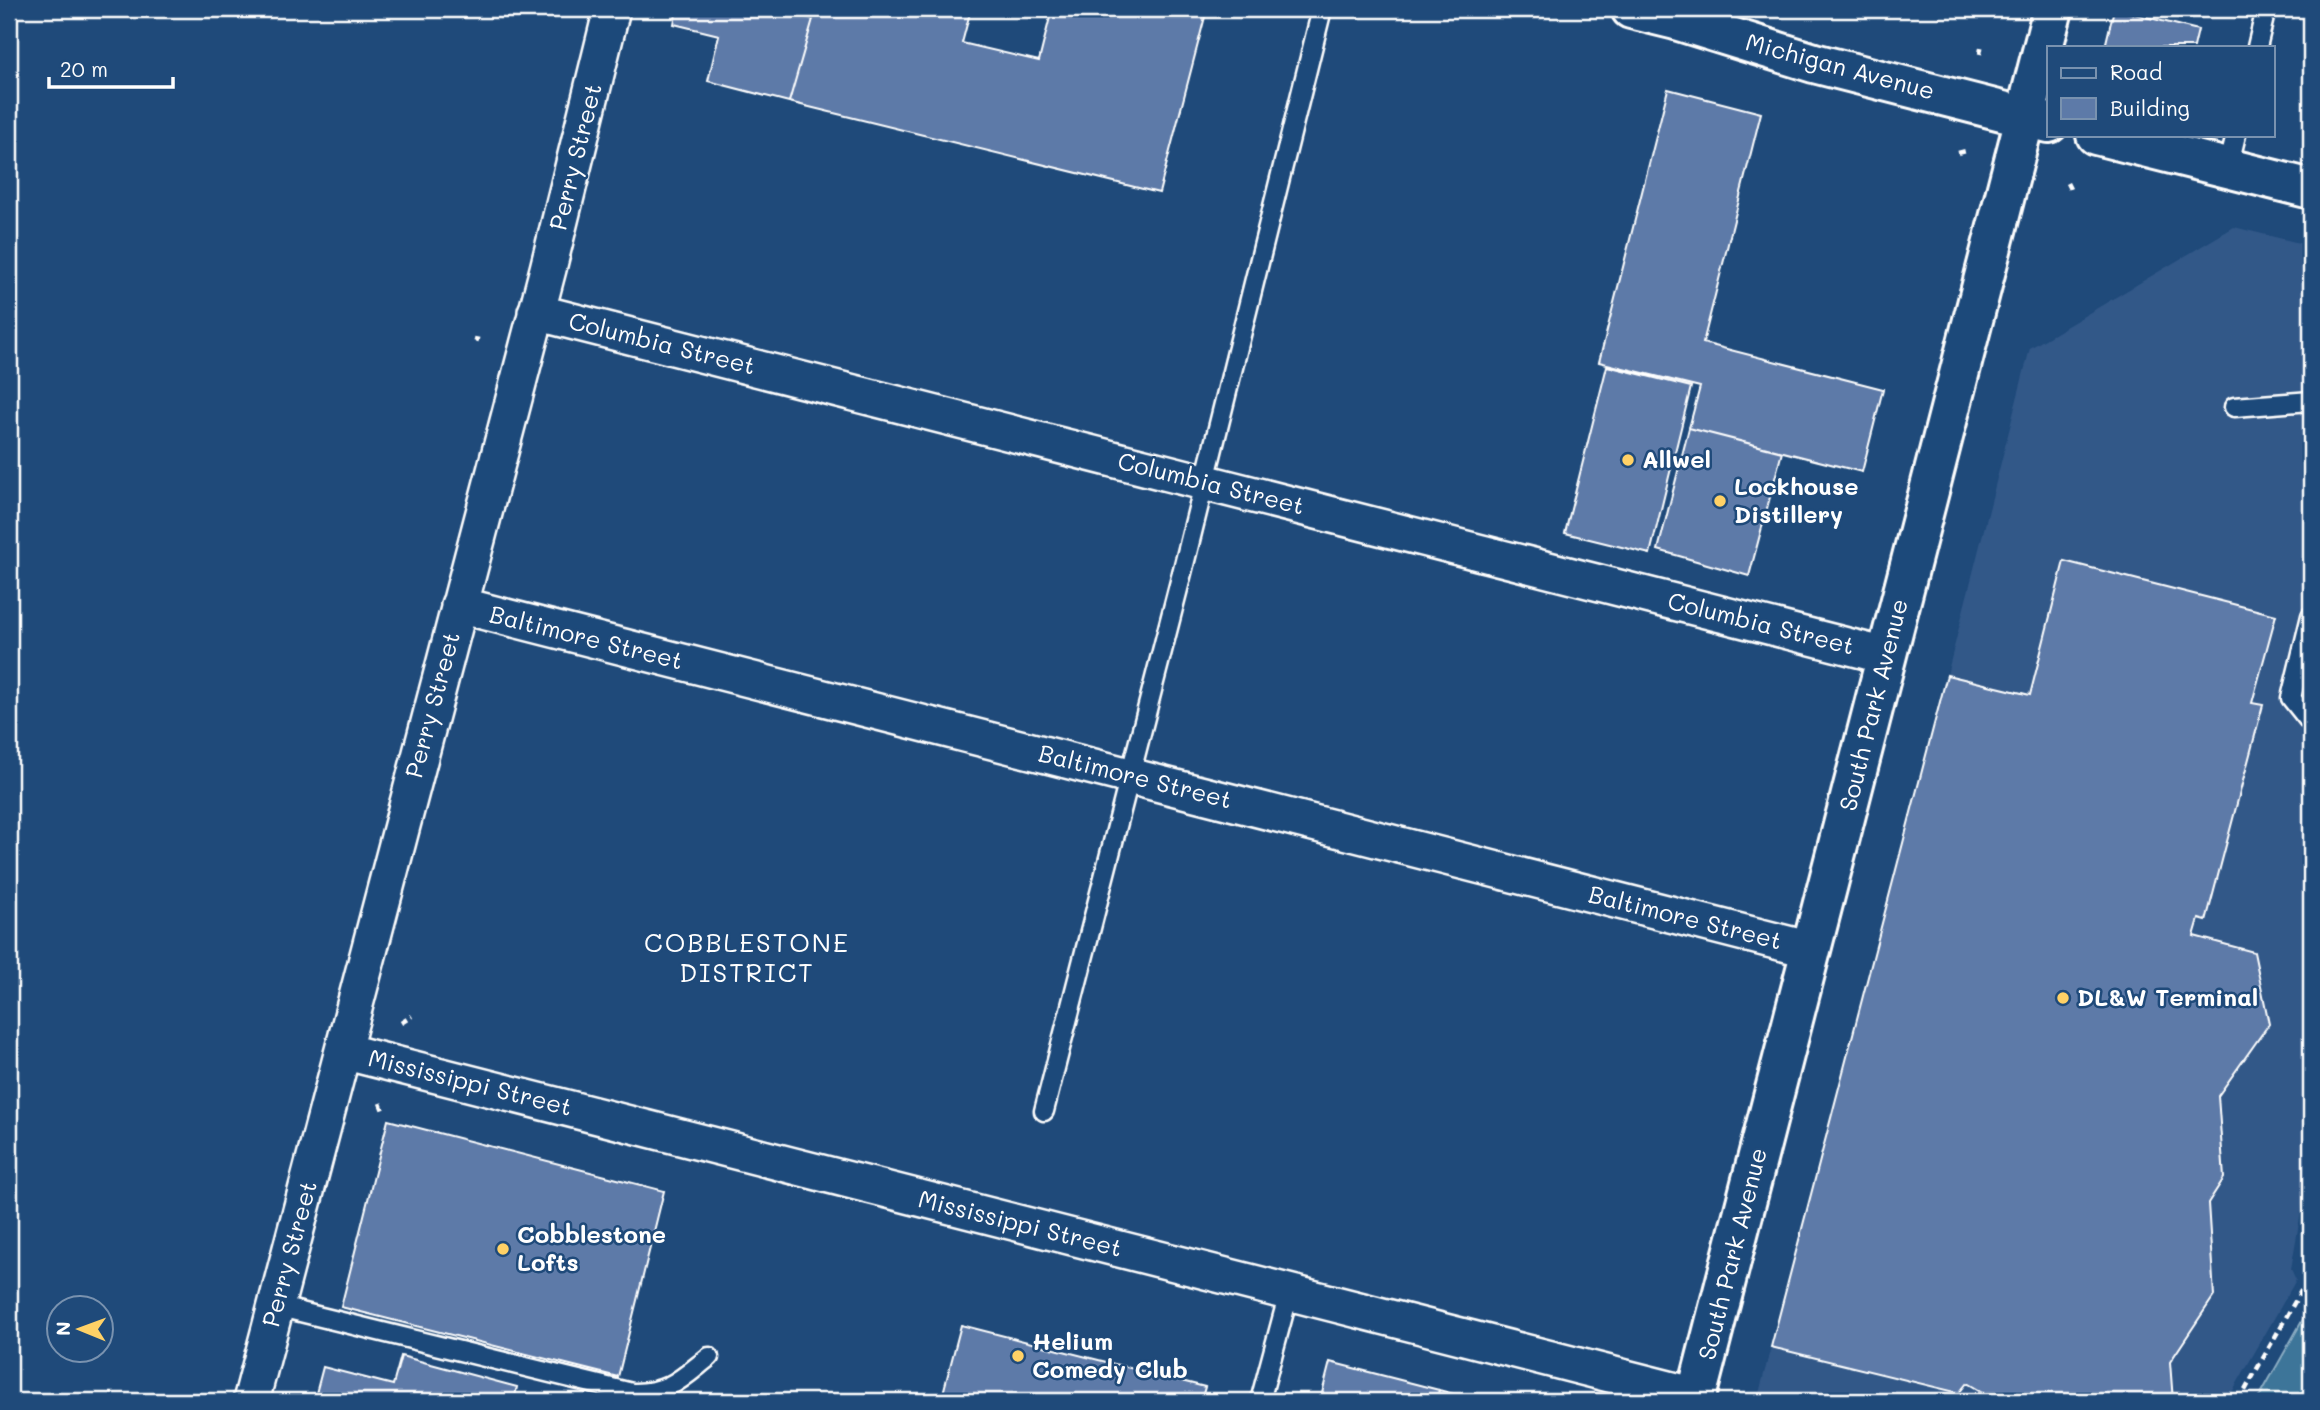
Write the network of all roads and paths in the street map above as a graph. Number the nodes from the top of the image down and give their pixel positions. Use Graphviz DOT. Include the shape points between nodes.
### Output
graph roads {
  1 [pos="612,9"];
  2 [pos="1322,9"];
  3 [pos="1631,9"];
  4 [pos="2053,9"];
  5 [pos="2266,9"];
  6 [pos="1982,43"];
  7 [pos="2048,46"];
  8 [pos="2257,46"];
  9 [pos="2047,51"];
  10 [pos="1980,54"];
  11 [pos="2037,120"];
  12 [pos="2104,136"];
  13 [pos="1966,151"];
  14 [pos="2232,151"];
  15 [pos="1958,153"];
  16 [pos="2311,188"];
  17 [pos="536,312"];
  18 [pos="2311,401"];
  19 [pos="2234,407"];
  20 [pos="1205,482"];
  21 [pos="459,605"];
  22 [pos="2311,616"];
  23 [pos="1886,656"];
  24 [pos="2311,723"];
  25 [pos="1129,776"];
  26 [pos="1811,950"];
  27 [pos="412,1016"];
  28 [pos="401,1023"];
  29 [pos="343,1051"];
  30 [pos="380,1102"];
  31 [pos="1044,1111"];
  32 [pos="384,1113"];
  33 [pos="2311,1273"];
  34 [pos="1289,1293"];
  35 [pos="276,1306"];
  36 [pos="709,1357"];
  37 [pos="1695,1399"];
  38 [pos="251,1401"];
  39 [pos="1260,1401"];
  40 [pos="2239,1401"];
  1 -- 17 [label="street, Perry Street"];
  2 -- 20 [label="lane"];
  3 -- 11 [label="street, Michigan Avenue" via="1814,63"];
  4 -- 7 [label="street, South Park Avenue"];
  5 -- 8 [label="lane"];
  6 -- 10 [label="path"];
  9 -- 11 [label="street, South Park Avenue"];
  11 -- 23 [label="street, South Park Avenue"];
  12 -- 14 [label="street"];
  13 -- 15 [label="path"];
  14 -- 16 [label="street"];
  17 -- 20 [label="street, Columbia Street"];
  17 -- 21 [label="street, Perry Street"];
  18 -- 19 [label="lane"];
  20 -- 23 [label="street, Columbia Street"];
  20 -- 25 [label="lane"];
  21 -- 25 [label="street, Baltimore Street"];
  21 -- 29 [label="street, Perry Street"];
  22 -- 24 [label="lane" via="2291,698"];
  23 -- 26 [label="street, South Park Avenue"];
  25 -- 26 [label="street, Baltimore Street"];
  25 -- 31 [label="lane"];
  26 -- 37 [label="street, South Park Avenue"];
  27 -- 28 [label="path"];
  29 -- 34 [label="street, Mississippi Street"];
  29 -- 35 [label="street, Perry Street"];
  30 -- 32 [label="path"];
  33 -- 40 [label="path"];
  34 -- 37 [label="street, Mississippi Street"];
  34 -- 39 [label="lane"];
  35 -- 36 [label="lane" via="632,1394 668,1389"];
  35 -- 38 [label="street, Perry Street"];
}
